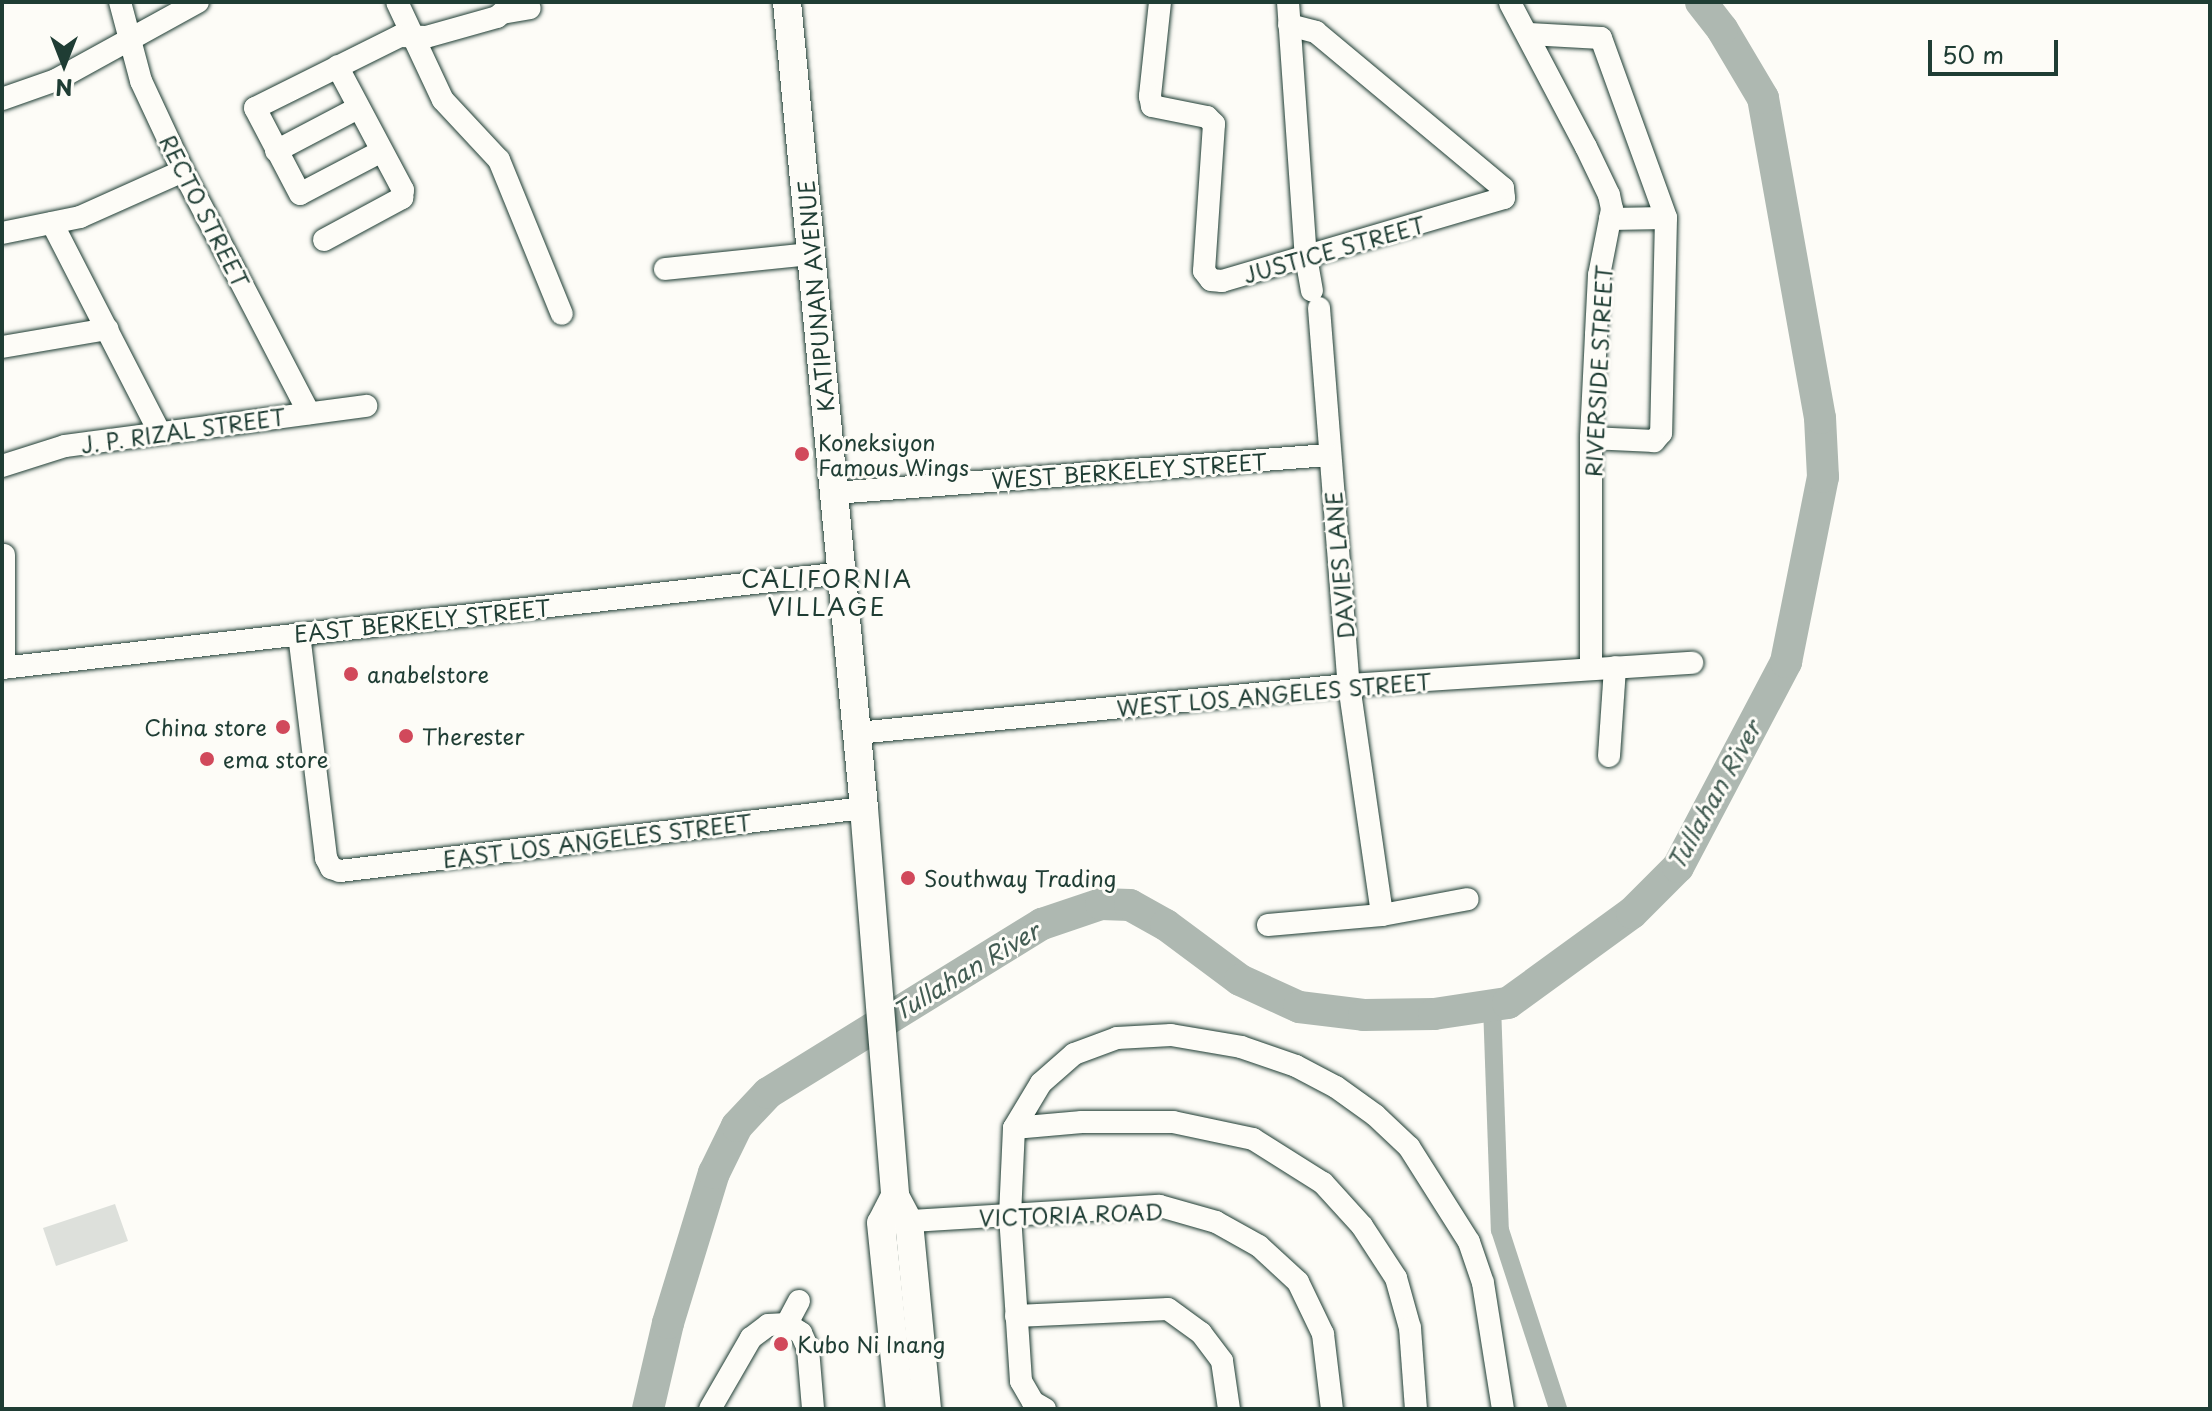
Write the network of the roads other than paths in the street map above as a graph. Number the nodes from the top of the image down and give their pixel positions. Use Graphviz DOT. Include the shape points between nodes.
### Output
graph roads {
  1 [pos="120,2"];
  2 [pos="198,2"];
  3 [pos="397,2"];
  4 [pos="787,2"];
  5 [pos="1160,2"];
  6 [pos="1288,2"];
  7 [pos="1510,3"];
  8 [pos="503,7"];
  9 [pos="530,8"];
  10 [pos="1289,25"];
  11 [pos="1529,34"];
  12 [pos="413,36"];
  13 [pos="127,40"];
  14 [pos="337,66"];
  15 [pos="2,99"];
  16 [pos="358,108"];
  17 [pos="276,151"];
  18 [pos="380,152"];
  19 [pos="183,171"];
  20 [pos="1666,218"];
  21 [pos="1610,219"];
  22 [pos="52,223"];
  23 [pos="2,233"];
  24 [pos="324,240"];
  25 [pos="811,254"];
  26 [pos="1306,257"];
  27 [pos="665,269"];
  28 [pos="562,314"];
  29 [pos="107,329"];
  30 [pos="2,347"];
  31 [pos="366,406"];
  32 [pos="309,413"];
  33 [pos="160,433"];
  34 [pos="1591,438"];
  35 [pos="1329,455"];
  36 [pos="2,466"];
  37 [pos="834,493"];
  38 [pos="4,555"];
  39 [pos="842,573"];
  40 [pos="299,634"];
  41 [pos="1692,663"];
  42 [pos="1615,667"];
  43 [pos="3,668"];
  44 [pos="1591,668"];
  45 [pos="1349,685"];
  46 [pos="857,733"];
  47 [pos="1609,756"];
  48 [pos="864,808"];
  49 [pos="1468,899"];
  50 [pos="1382,915"];
  51 [pos="1268,925"];
  52 [pos="1014,1128"];
  53 [pos="1010,1216"];
  54 [pos="895,1222"];
  55 [pos="799,1301"];
  56 [pos="1016,1316"];
  57 [pos="787,1324"];
  58 [pos="710,1409"];
  59 [pos="813,1409"];
  60 [pos="900,1409"];
  61 [pos="927,1409"];
  62 [pos="1045,1409"];
  63 [pos="1229,1409"];
  64 [pos="1332,1409"];
  65 [pos="1416,1409"];
  66 [pos="1503,1409"];
  1 -- 13 [label="street, RECTO STREET"];
  2 -- 13 [label="street"];
  3 -- 12 [label="street"];
  4 -- 25 [label="main road, KATIPUNAN AVENUE"];
  5 -- 26 [label="street, JUSTICE STREET" via="1152,106 1207,117 1214,124 1205,275 1219,282"];
  6 -- 10 [label="street, DAVIES LANE"];
  7 -- 11 [label="street, RIVERSIDE STREET"];
  8 -- 9 [label="street"];
  8 -- 12 [label="street" via="426,37"];
  10 -- 26 [label="street, DAVIES LANE"];
  10 -- 26 [label="street, JUSTICE STREET" via="1316,32 1505,193 1499,202"];
  11 -- 20 [label="street" via="1601,38"];
  11 -- 21 [label="street, RIVERSIDE STREET" via="1609,195"];
  12 -- 14 [label="street" via="400,36"];
  12 -- 28 [label="street" via="443,100 499,160"];
  13 -- 15 [label="street" via="37,90"];
  13 -- 19 [label="street, RECTO STREET"];
  14 -- 16 [label="street"];
  14 -- 17 [label="street" via="256,106"];
  16 -- 17 [label="street"];
  16 -- 18 [label="street"];
  17 -- 18 [label="street" via="304,195"];
  18 -- 24 [label="street" via="403,190 402,198"];
  19 -- 22 [label="street" via="108,207"];
  19 -- 32 [label="street, RECTO STREET"];
  20 -- 21 [label="street"];
  20 -- 34 [label="street" via="1661,433 1654,441"];
  21 -- 34 [label="street, RIVERSIDE STREET" via="1599,275"];
  22 -- 23 [label="street"];
  22 -- 29 [label="street"];
  25 -- 27 [label="street"];
  25 -- 37 [label="main road, KATIPUNAN AVENUE"];
  26 -- 35 [label="street, DAVIES LANE" via="1316,299"];
  29 -- 30 [label="street"];
  29 -- 33 [label="street"];
  31 -- 32 [label="street, J. P. RIZAL STREET"];
  32 -- 33 [label="street, J. P. RIZAL STREET"];
  33 -- 36 [label="street, J. P. RIZAL STREET" via="65,446"];
  34 -- 44 [label="street, RIVERSIDE STREET"];
  35 -- 37 [label="street, WEST BERKELEY STREET"];
  35 -- 45 [label="street, DAVIES LANE"];
  37 -- 39 [label="main road, KATIPUNAN AVENUE"];
  38 -- 43 [label="street"];
  39 -- 40 [label="street, EAST BERKELY STREET"];
  39 -- 46 [label="main road, KATIPUNAN AVENUE"];
  40 -- 43 [label="street, EAST BERKELY STREET"];
  40 -- 48 [label="street, EAST LOS ANGELES STREET" via="326,858 340,871"];
  41 -- 42 [label="street, WEST LOS ANGELES STREET"];
  42 -- 44 [label="street, WEST LOS ANGELES STREET"];
  42 -- 47 [label="street"];
  44 -- 45 [label="street, WEST LOS ANGELES STREET"];
  45 -- 46 [label="street, WEST LOS ANGELES STREET"];
  45 -- 50 [label="street, DAVIES LANE"];
  46 -- 48 [label="main road, KATIPUNAN AVENUE"];
  48 -- 54 [label="main road, KATIPUNAN AVENUE"];
  49 -- 50 [label="street"];
  50 -- 51 [label="street"];
  52 -- 53 [label="street"];
  52 -- 65 [label="street" via="1173,1122 1253,1139 1323,1183 1362,1226 1396,1278 1410,1328"];
  52 -- 66 [label="street" via="1041,1083 1074,1054 1117,1038 1171,1035 1241,1047 1336,1087 1409,1147 1469,1242 1483,1283"];
  53 -- 54 [label="street, VICTORIA ROAD"];
  53 -- 56 [label="street"];
  53 -- 64 [label="street, VICTORIA ROAD" via="1160,1206 1216,1222 1259,1246 1298,1282 1323,1334"];
  54 -- 60 [label="main road"];
  54 -- 61 [label="main road"];
  55 -- 57 [label="street"];
  56 -- 62 [label="street" via="1021,1381 1033,1402"];
  56 -- 63 [label="street" via="1168,1309 1201,1333 1222,1361"];
  57 -- 58 [label="street" via="768,1325 751,1338"];
  57 -- 59 [label="street" via="801,1333 808,1349"];
}
